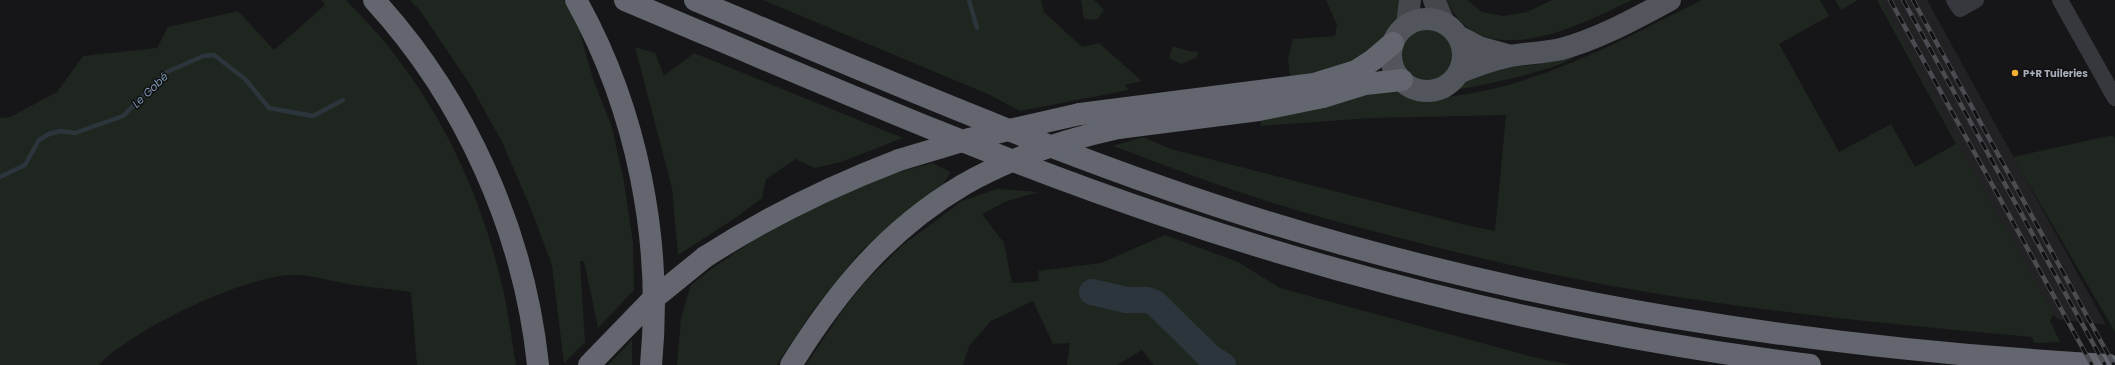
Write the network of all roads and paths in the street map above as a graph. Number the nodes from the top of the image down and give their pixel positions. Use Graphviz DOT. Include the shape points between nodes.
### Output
graph roads {
  1 [pos="374,0"];
  2 [pos="576,0"];
  3 [pos="625,0"];
  4 [pos="695,0"];
  5 [pos="1410,0"];
  6 [pos="1434,0"];
  7 [pos="1670,0"];
  8 [pos="1954,0"];
  9 [pos="1976,0"];
  10 [pos="2060,0"];
  11 [pos="1407,25"];
  12 [pos="1451,30"];
  13 [pos="1393,43"];
  14 [pos="1512,56"];
  15 [pos="1458,73"];
  16 [pos="1402,80"];
  17 [pos="2115,98"];
  18 [pos="538,365"];
  19 [pos="589,365"];
  20 [pos="652,365"];
  21 [pos="791,365"];
  22 [pos="1810,365"];
  23 [pos="2109,365"];
  1 -- 18 [label="highway" via="430,70 470,138 486,172 510,237 523,282"];
  2 -- 20 [label="highway" via="614,81 626,118 643,192 653,270"];
  3 -- 22 [label="highway" via="1019,163 1238,240 1388,283 1540,320 1692,348"];
  4 -- 23 [label="highway" via="890,82 1099,164 1245,215 1394,258 1544,294 1774,334 1925,352"];
  5 -- 11 [label="street"];
  6 -- 12 [label="street"];
  7 -- 14 [label="main road" via="1577,44 1545,52"];
  8 -- 9 [label="street" via="1960,9"];
  10 -- 17 [label="street"];
  11 -- 12 [label="main road" via="1426,19"];
  11 -- 13 [label="main road" via="1399,32"];
  12 -- 14 [label="main road" via="1479,47"];
  12 -- 15 [label="main road" via="1462,52"];
  13 -- 16 [label="main road" via="1392,60"];
  13 -- 19 [label="highway, bridge" via="1356,71 1314,84 1080,114 983,136 899,160 811,196 705,257 652,300"];
  14 -- 15 [label="main road" via="1478,64"];
  15 -- 16 [label="main road" via="1450,82 1434,90 1418,90"];
  16 -- 21 [label="highway, bridge" via="1365,84 1306,101 1260,110 1118,128 1042,148 1003,164 963,185 906,224 861,268 825,312"];
}
